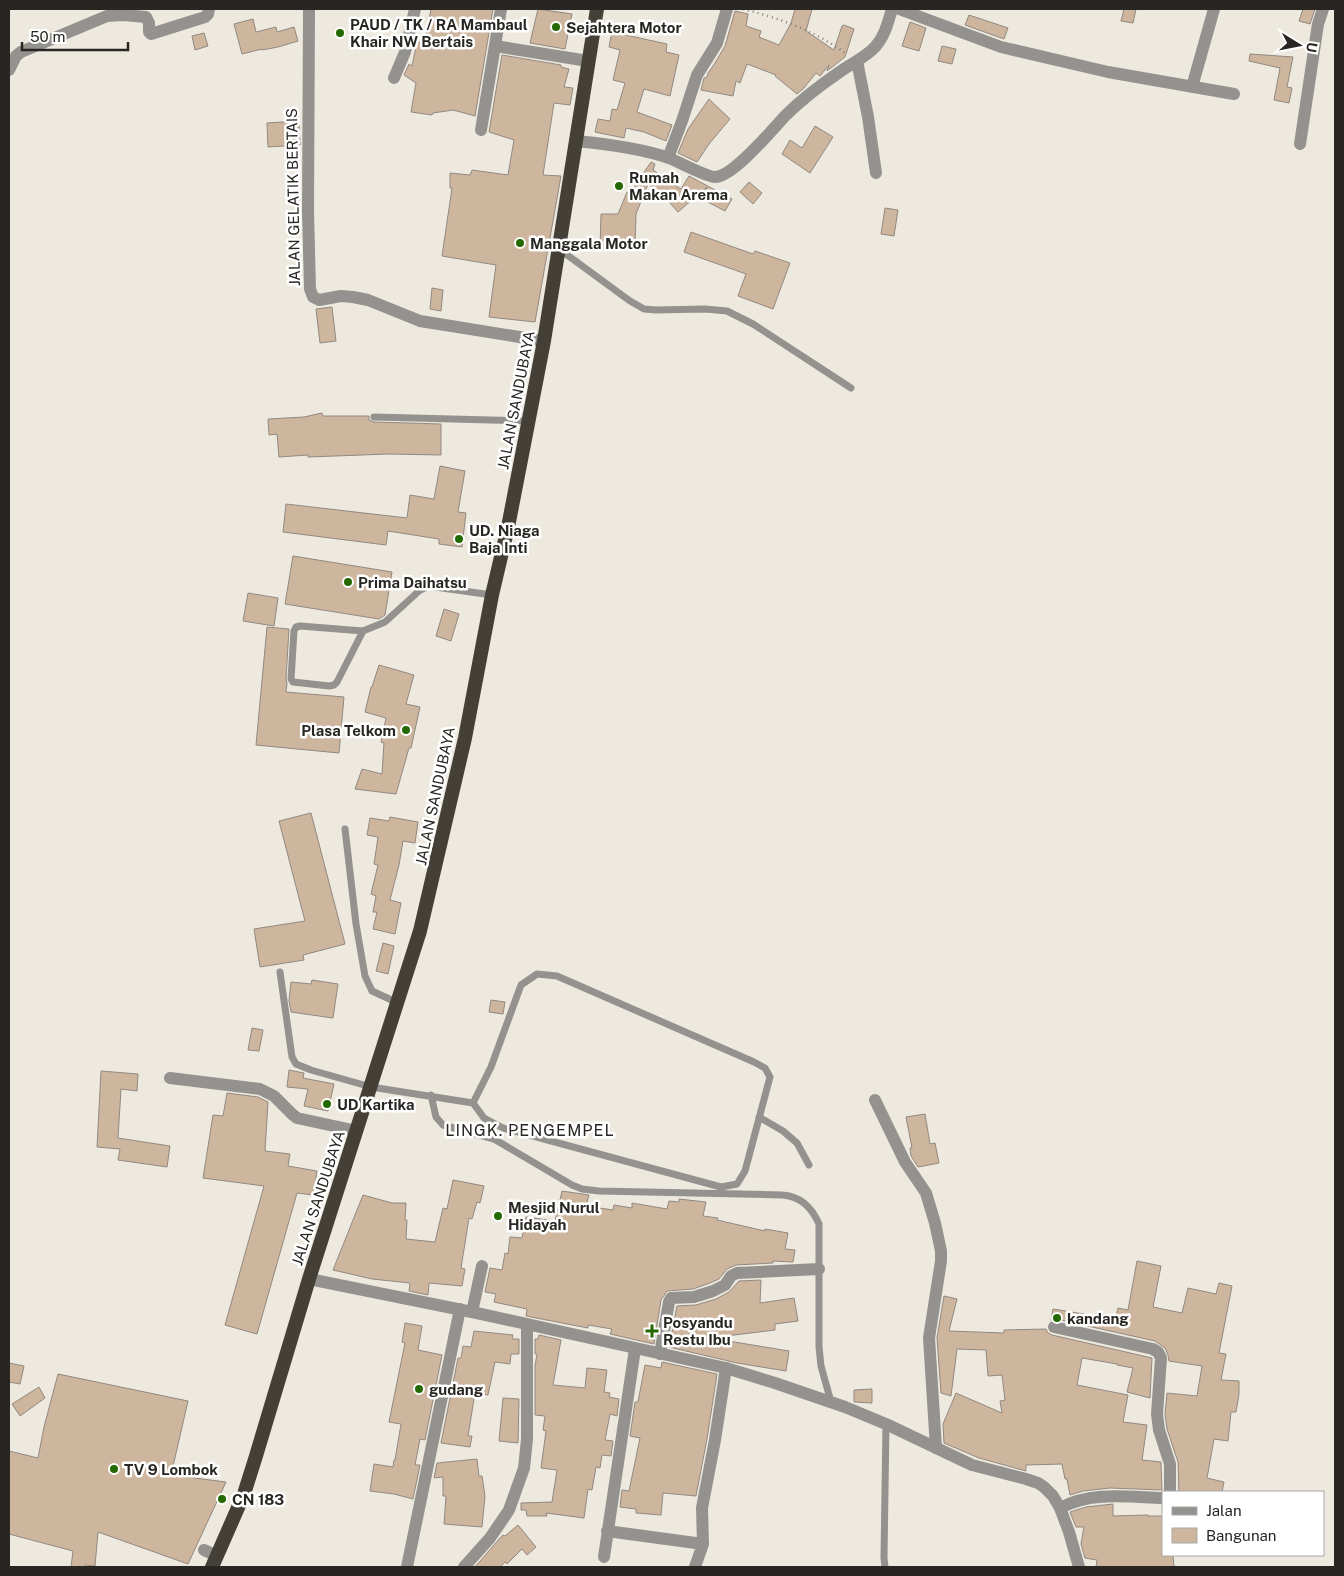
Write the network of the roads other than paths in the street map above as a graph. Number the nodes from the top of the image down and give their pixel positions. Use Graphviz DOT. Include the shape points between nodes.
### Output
graph roads {
  1 [pos="208,9"];
  2 [pos="310,9"];
  3 [pos="415,9"];
  4 [pos="501,9"];
  5 [pos="597,9"];
  6 [pos="727,9"];
  7 [pos="892,9"];
  8 [pos="900,9"];
  9 [pos="1214,9"];
  10 [pos="1323,9"];
  11 [pos="495,46"];
  12 [pos="588,61"];
  13 [pos="857,61"];
  14 [pos="9,70"];
  15 [pos="394,78"];
  16 [pos="1192,87"];
  17 [pos="1234,94"];
  18 [pos="481,130"];
  19 [pos="576,141"];
  20 [pos="1300,144"];
  21 [pos="668,158"];
  22 [pos="876,173"];
  23 [pos="559,249"];
  24 [pos="544,341"];
  25 [pos="851,388"];
  26 [pos="374,418"];
  27 [pos="528,421"];
  28 [pos="492,595"];
  29 [pos="363,631"];
  30 [pos="346,828"];
  31 [pos="280,972"];
  32 [pos="398,1003"];
  33 [pos="170,1078"];
  34 [pos="371,1086"];
  35 [pos="428,1095"];
  36 [pos="875,1100"];
  37 [pos="472,1103"];
  38 [pos="759,1117"];
  39 [pos="357,1132"];
  40 [pos="809,1165"];
  41 [pos="482,1266"];
  42 [pos="813,1269"];
  43 [pos="309,1279"];
  44 [pos="466,1310"];
  45 [pos="527,1325"];
  46 [pos="1054,1327"];
  47 [pos="635,1349"];
  48 [pos="660,1354"];
  49 [pos="726,1368"];
  50 [pos="831,1402"];
  51 [pos="886,1424"];
  52 [pos="936,1448"];
  53 [pos="1170,1491"];
  54 [pos="1162,1498"];
  55 [pos="1060,1508"];
  56 [pos="607,1531"];
  57 [pos="703,1544"];
  58 [pos="204,1550"];
  59 [pos="604,1558"];
  60 [pos="215,1561"];
  61 [pos="407,1567"];
  62 [pos="464,1567"];
  63 [pos="695,1567"];
  64 [pos="886,1567"];
  65 [pos="1079,1567"];
  1 -- 14 [label="street" via="205,17 151,34 146,17 114,15 102,18 21,52"];
  2 -- 24 [label="street, JALAN GELATIK BERTAIS" via="308,212 312,295 319,300 353,297 420,321"];
  3 -- 15 [label="street" via="405,52"];
  4 -- 11 [label="street"];
  5 -- 12 [label="highway, JALAN SANDUBAYA"];
  6 -- 21 [label="street" via="717,43 697,75"];
  7 -- 13 [label="street" via="875,48"];
  8 -- 16 [label="street" via="1000,47"];
  9 -- 16 [label="street"];
  10 -- 20 [label="street"];
  11 -- 12 [label="street"];
  11 -- 18 [label="street"];
  12 -- 19 [label="highway, JALAN SANDUBAYA"];
  13 -- 21 [label="street" via="794,107 751,152 721,176 713,177"];
  13 -- 22 [label="street"];
  16 -- 17 [label="street"];
  19 -- 21 [label="street"];
  19 -- 23 [label="highway, JALAN SANDUBAYA"];
  23 -- 24 [label="highway, JALAN SANDUBAYA"];
  23 -- 25 [label="lane" via="644,309 727,311 753,324"];
  24 -- 27 [label="highway, JALAN SANDUBAYA"];
  26 -- 27 [label="lane"];
  27 -- 28 [label="highway, JALAN SANDUBAYA"];
  28 -- 29 [label="lane" via="428,586 419,590 386,622"];
  28 -- 32 [label="highway, JALAN SANDUBAYA" via="435,874"];
  29 -- 29 [label="lane" via="296,627 293,682 334,685"];
  30 -- 32 [label="lane" via="365,976 372,991"];
  31 -- 34 [label="lane" via="292,1057 296,1064"];
  32 -- 34 [label="highway, JALAN SANDUBAYA"];
  33 -- 39 [label="street" via="260,1089 274,1096 297,1118"];
  34 -- 35 [label="lane"];
  34 -- 39 [label="highway, JALAN SANDUBAYA"];
  35 -- 37 [label="lane"];
  35 -- 42 [label="lane" via="436,1117 443,1125 494,1139 582,1189 782,1195 797,1199 811,1210 819,1224"];
  36 -- 52 [label="street" via="905,1162 926,1193 941,1251 929,1338"];
  37 -- 38 [label="lane" via="484,1118 503,1128 721,1187 737,1184 745,1171"];
  37 -- 38 [label="lane" via="490,1067 522,985 537,974 557,976 764,1068 770,1076"];
  38 -- 40 [label="lane" via="798,1143"];
  39 -- 43 [label="highway, JALAN SANDUBAYA"];
  41 -- 44 [label="street"];
  42 -- 48 [label="street" via="735,1273 725,1285 713,1291 694,1297 671,1298"];
  42 -- 50 [label="lane" via="821,1366"];
  43 -- 44 [label="street"];
  43 -- 60 [label="highway, JALAN SANDUBAYA" via="244,1494"];
  44 -- 45 [label="street"];
  44 -- 61 [label="street"];
  45 -- 47 [label="street"];
  45 -- 62 [label="street" via="524,1468 509,1510"];
  46 -- 53 [label="street" via="1158,1352 1161,1358 1156,1414 1170,1464"];
  47 -- 48 [label="street"];
  47 -- 56 [label="street"];
  48 -- 49 [label="street"];
  49 -- 50 [label="street"];
  49 -- 57 [label="street" via="702,1508"];
  50 -- 51 [label="street"];
  51 -- 52 [label="street"];
  51 -- 64 [label="lane"];
  52 -- 55 [label="street" via="972,1465 1038,1483 1048,1490"];
  54 -- 55 [label="street" via="1095,1497"];
  55 -- 65 [label="street"];
  56 -- 57 [label="street"];
  56 -- 59 [label="street"];
  57 -- 63 [label="street"];
  58 -- 60 [label="street"];
}
